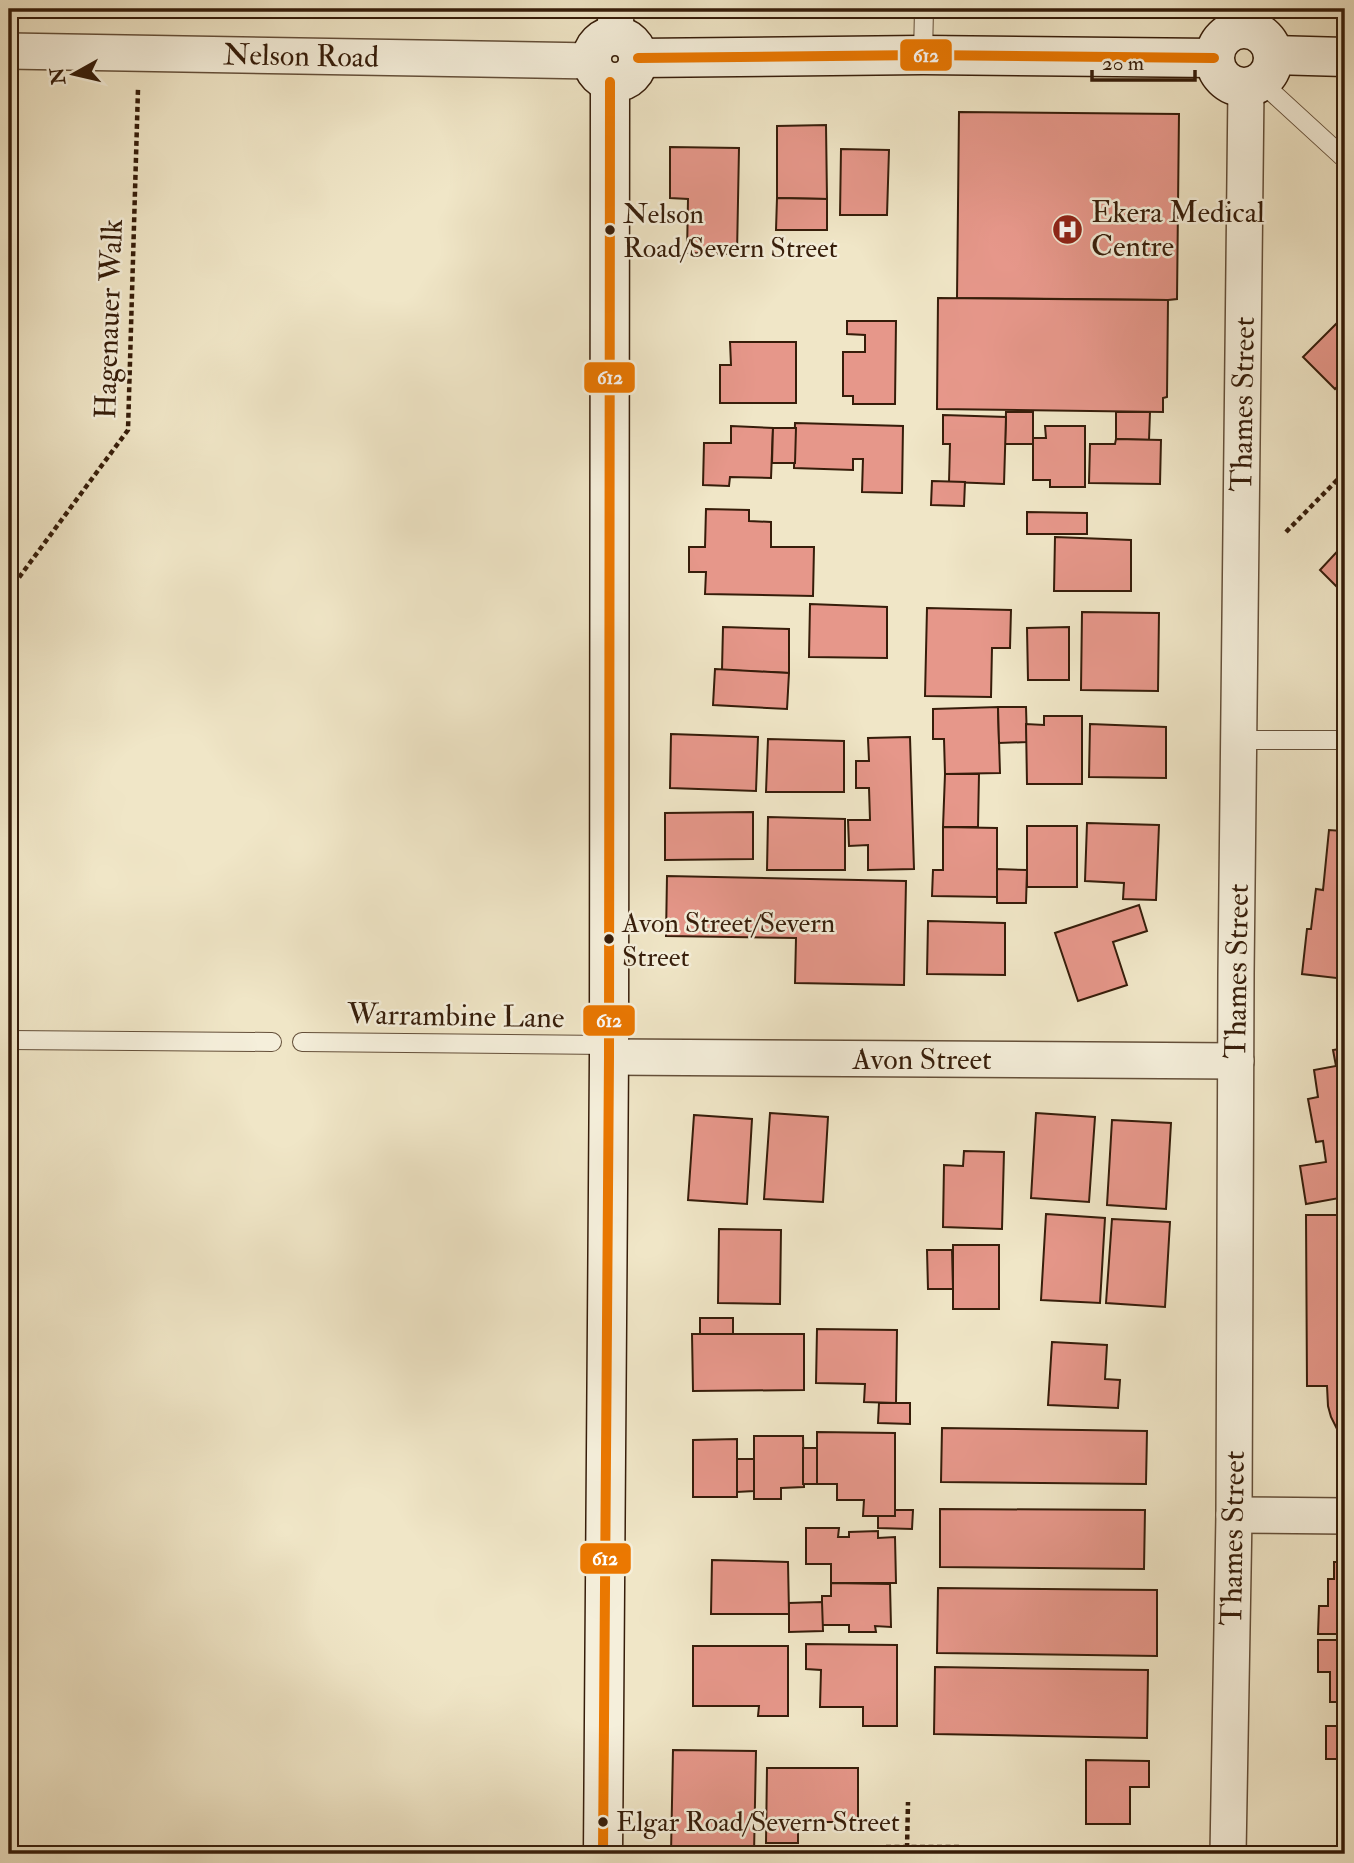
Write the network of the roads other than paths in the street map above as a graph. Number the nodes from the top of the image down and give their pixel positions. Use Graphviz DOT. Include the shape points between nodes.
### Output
graph roads {
  1 [pos="924,9"];
  2 [pos="1242,19"];
  3 [pos="614,49"];
  4 [pos="9,51"];
  5 [pos="923,55"];
  6 [pos="1345,57"];
  7 [pos="1214,58"];
  8 [pos="1260,75"];
  9 [pos="1345,159"];
  10 [pos="1239,740"];
  11 [pos="1343,740"];
  12 [pos="9,1041"];
  13 [pos="272,1042"];
  14 [pos="302,1042"];
  15 [pos="608,1051"];
  16 [pos="1236,1061"];
  17 [pos="1234,1515"];
  18 [pos="1345,1516"];
  19 [pos="603,1854"];
  20 [pos="1228,1854"];
  1 -- 5 [label="lane"];
  2 -- 7 [label="street" via="1219,41"];
  2 -- 8 [label="street" via="1270,46"];
  3 -- 4 [label="street, Nelson Road"];
  3 -- 5 [label="street, Nelson Road"];
  3 -- 15 [label="street"];
  5 -- 7 [label="street, Nelson Road"];
  6 -- 8 [label="street"];
  7 -- 8 [label="street" via="1220,76 1236,87"];
  8 -- 9 [label="lane"];
  8 -- 10 [label="street, Thames Street"];
  10 -- 11 [label="lane"];
  10 -- 16 [label="street, Thames Street"];
  12 -- 13 [label="lane"];
  14 -- 15 [label="lane, Warrambine Lane"];
  15 -- 16 [label="street, Avon Street"];
  15 -- 19 [label="street"];
  16 -- 17 [label="street, Thames Street"];
  17 -- 18 [label="street"];
  17 -- 20 [label="street, Thames Street"];
}
